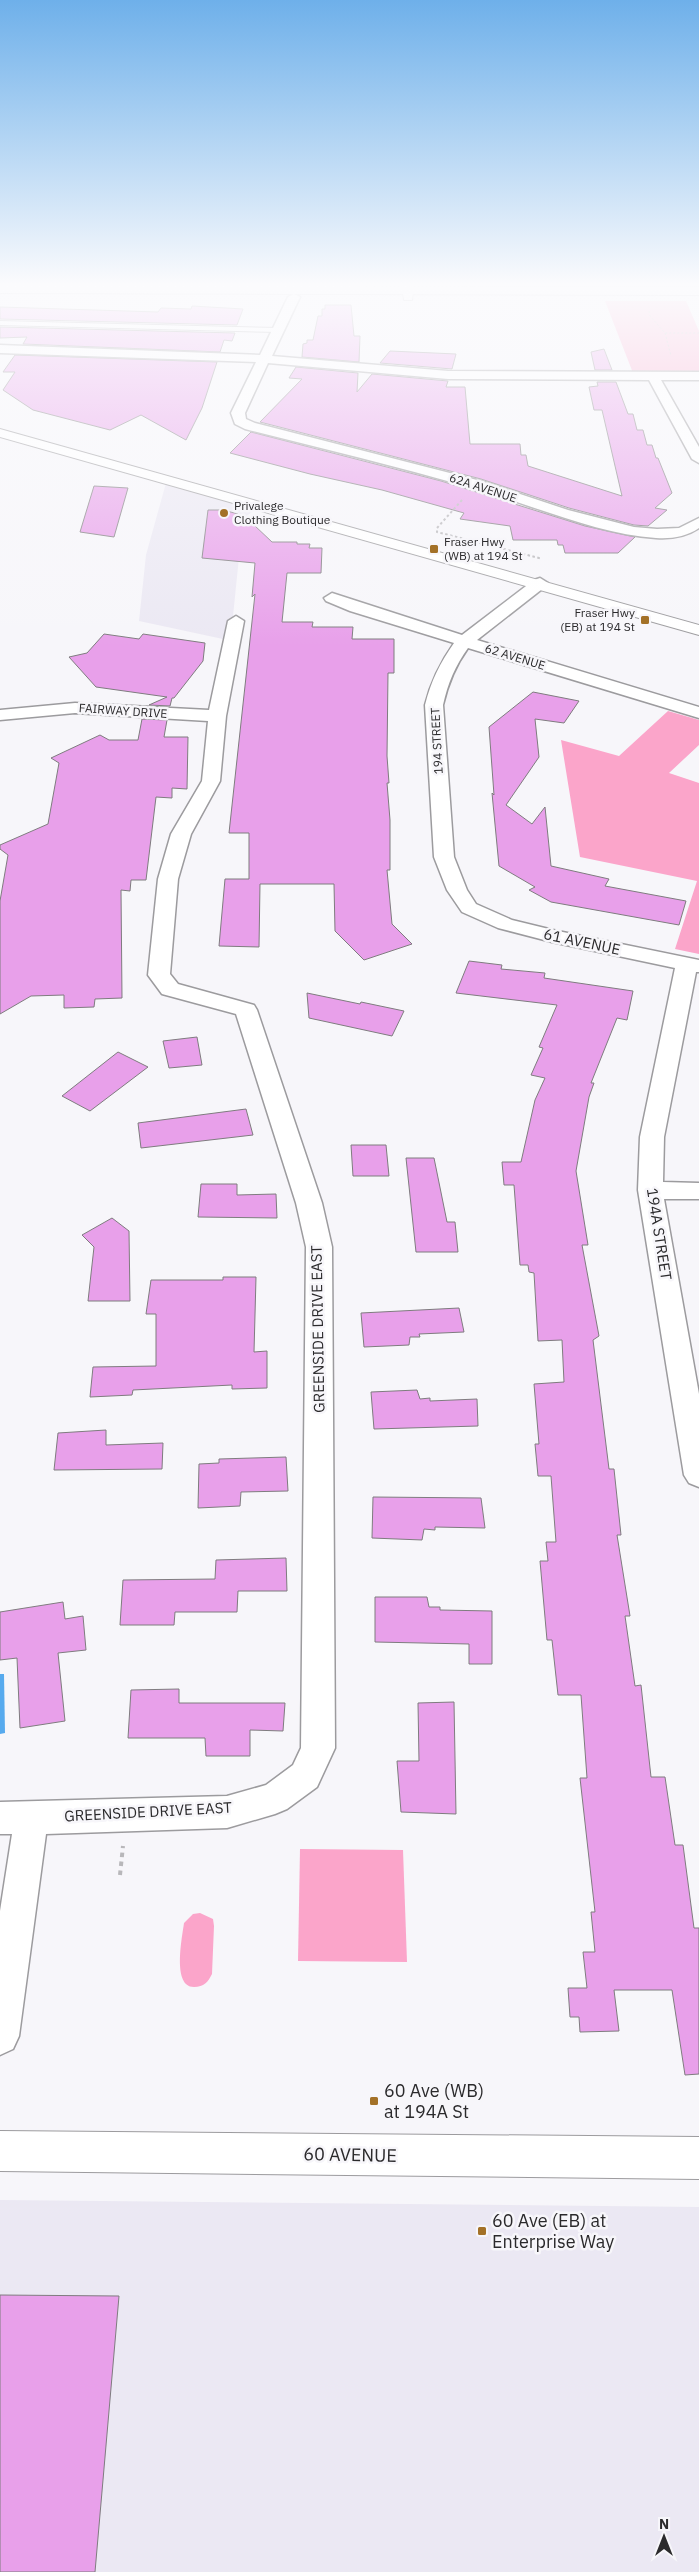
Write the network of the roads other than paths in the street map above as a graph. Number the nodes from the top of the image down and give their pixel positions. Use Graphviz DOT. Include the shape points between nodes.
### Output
graph roads {
  1 [pos="242,405"];
  2 [pos="669,405"];
  3 [pos="0,434"];
  4 [pos="699,459"];
  5 [pos="698,524"];
  6 [pos="540,583"];
  7 [pos="332,598"];
  8 [pos="236,621"];
  9 [pos="699,630"];
  10 [pos="464,642"];
  11 [pos="699,713"];
  12 [pos="0,715"];
  13 [pos="217,716"];
  14 [pos="469,908"];
  15 [pos="693,964"];
  16 [pos="650,1190"];
  17 [pos="699,1191"];
  18 [pos="699,1475"];
  19 [pos="16,1818"];
  20 [pos="0,2036"];
  21 [pos="0,2151"];
  22 [pos="699,2158"];
  1 -- 5 [label="street, 62A AVENUE" via="238,413 240,421 250,426 476,484 563,513 657,534 683,532"];
  2 -- 4 [label="street"];
  3 -- 6 [label="main road"];
  6 -- 9 [label="main road"];
  6 -- 10 [label="street, 194 STREET"];
  7 -- 10 [label="street, 62 AVENUE"];
  8 -- 13 [label="street, GREENSIDE DRIVE EAST"];
  10 -- 11 [label="street, 62 AVENUE"];
  10 -- 14 [label="street, 194 STREET" via="439,684 434,705 444,857 457,890"];
  12 -- 13 [label="street, FAIRWAY DRIVE" via="75,708"];
  13 -- 19 [label="street, GREENSIDE DRIVE EAST" via="211,780 181,834 168,879 159,975 170,989 246,1010 309,1203 319,1247 318,1748 305,1776 274,1798 227,1812"];
  14 -- 15 [label="street, 61 AVENUE" via="505,924 552,936"];
  15 -- 16 [label="street, 194A STREET" via="652,1137"];
  16 -- 17 [label="street"];
  16 -- 18 [label="street, 194A STREET"];
  19 -- 20 [label="street"];
  21 -- 22 [label="main road, 60 AVENUE"];
}
